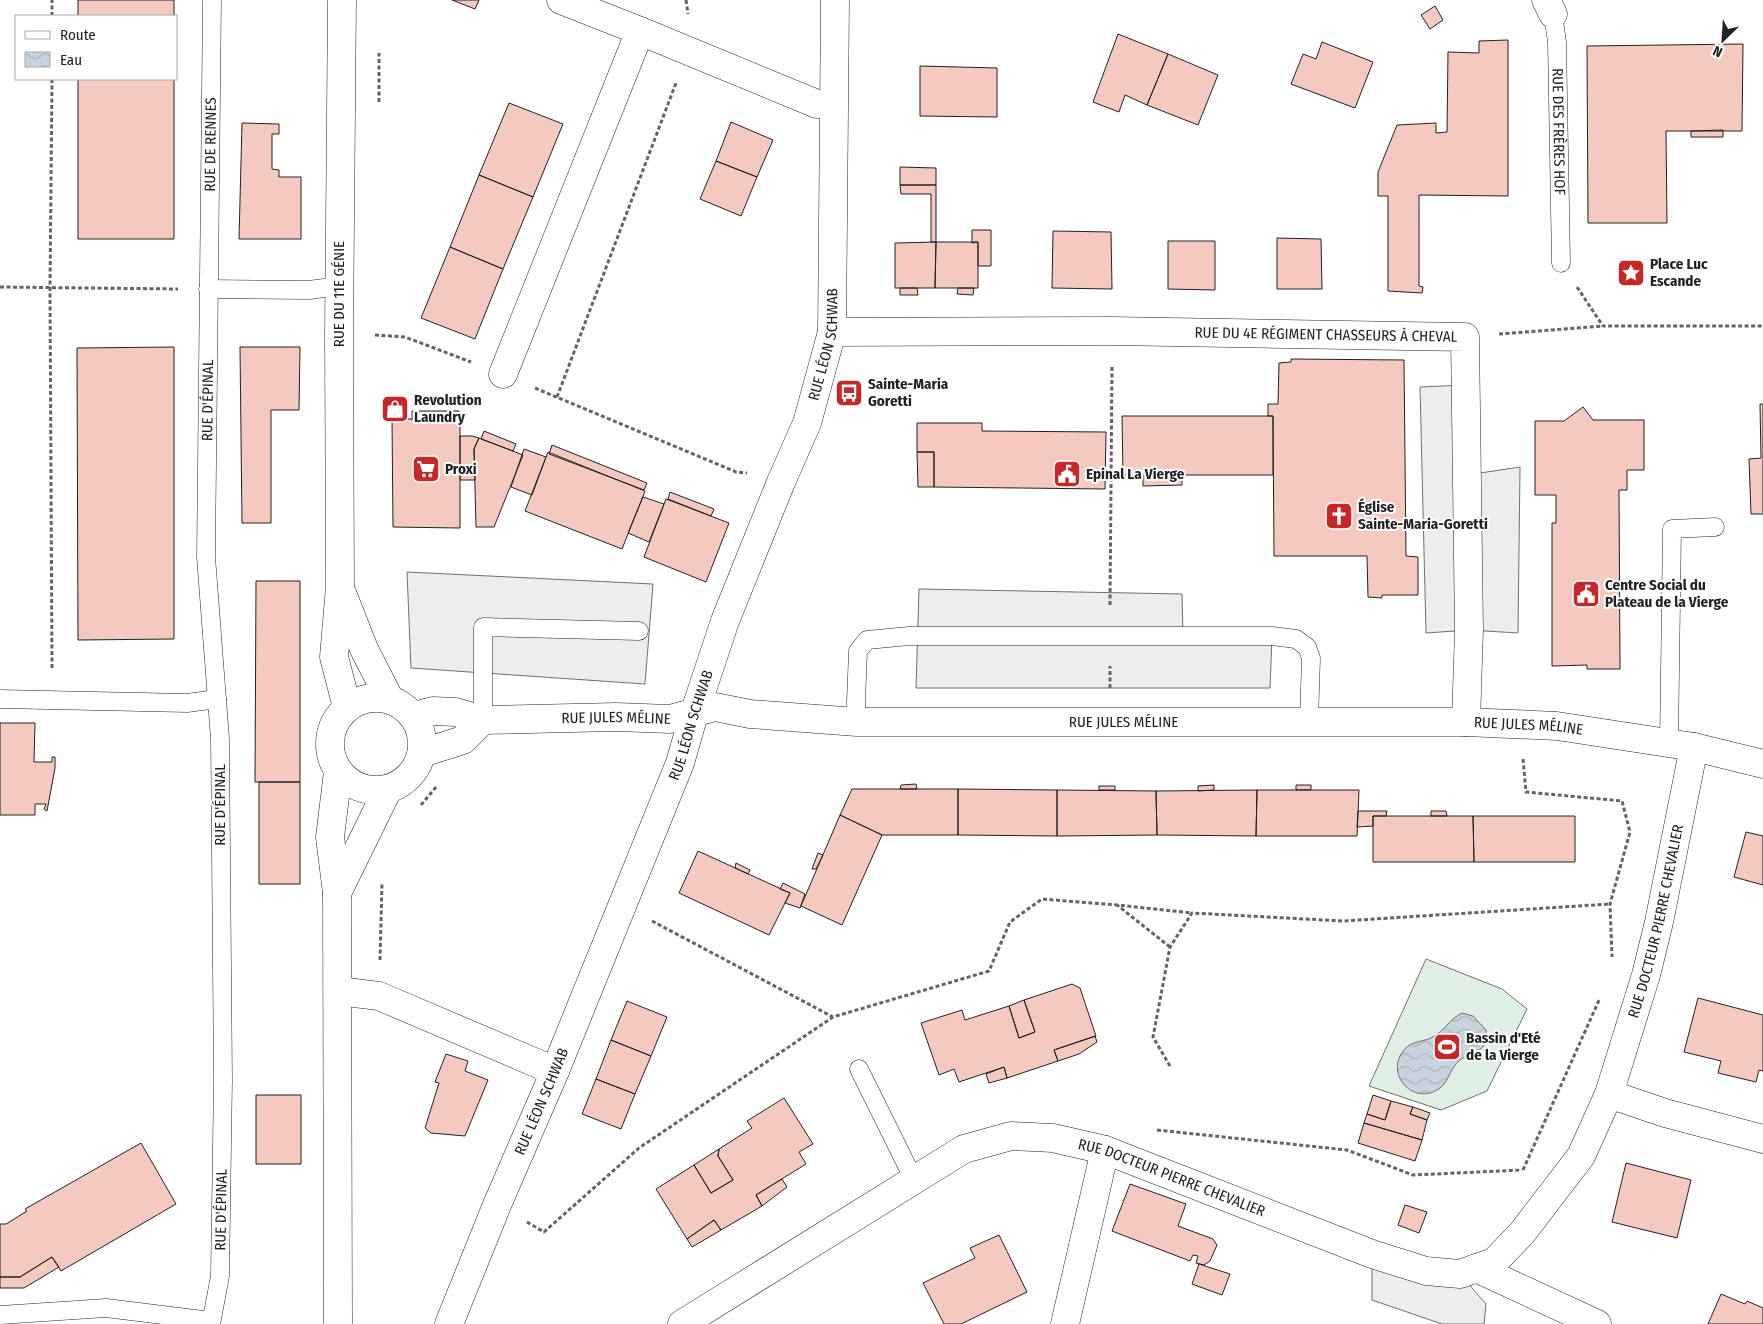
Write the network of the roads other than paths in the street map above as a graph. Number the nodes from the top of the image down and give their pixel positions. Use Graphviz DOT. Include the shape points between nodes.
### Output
graph roads {
  1 [pos="212,0"];
  2 [pos="342,0"];
  3 [pos="561,0"];
  4 [pos="835,0"];
  5 [pos="1550,7"];
  6 [pos="640,31"];
  7 [pos="834,104"];
  8 [pos="1561,263"];
  9 [pos="339,286"];
  10 [pos="208,289"];
  11 [pos="832,332"];
  12 [pos="503,374"];
  13 [pos="1715,527"];
  14 [pos="340,587"];
  15 [pos="639,631"];
  16 [pos="389,698"];
  17 [pos="0,699"];
  18 [pos="217,700"];
  19 [pos="346,707"];
  20 [pos="694,714"];
  21 [pos="414,716"];
  22 [pos="483,720"];
  23 [pos="1310,721"];
  24 [pos="858,722"];
  25 [pos="1466,722"];
  26 [pos="1681,745"];
  27 [pos="422,753"];
  28 [pos="1763,764"];
  29 [pos="338,772"];
  30 [pos="388,789"];
  31 [pos="337,893"];
  32 [pos="338,992"];
  33 [pos="859,1069"];
  34 [pos="555,1071"];
  35 [pos="1609,1094"];
  36 [pos="1763,1139"];
  37 [pos="1106,1150"];
  38 [pos="914,1180"];
  39 [pos="1476,1268"];
  40 [pos="0,1315"];
  41 [pos="211,1322"];
  42 [pos="338,1324"];
  43 [pos="449,1324"];
  44 [pos="682,1324"];
  45 [pos="1065,1324"];
  46 [pos="1597,1324"];
  1 -- 10 [label="lane, RUE DE RENNES"];
  2 -- 9 [label="street, RUE DU 11E GÉNIE"];
  3 -- 6 [label="street"];
  4 -- 7 [label="street, RUE LÉON SCHWAB"];
  5 -- 8 [label="lane, RUE DES FRÈRES HOF" via="1557,42"];
  6 -- 7 [label="street" via="817,104"];
  6 -- 12 [label="street"];
  7 -- 11 [label="street, RUE LÉON SCHWAB"];
  9 -- 10 [label="lane" via="309,290"];
  9 -- 14 [label="street, RUE DU 11E GÉNIE"];
  10 -- 18 [label="lane, RUE D'ÉPINAL" via="206,557"];
  11 -- 20 [label="street, RUE LÉON SCHWAB" via="808,423 725,621"];
  11 -- 25 [label="street, RUE DU 4E RÉGIMENT CHASSEURS À CHEVAL" via="1112,331 1465,337 1469,630"];
  13 -- 26 [label="lane" via="1672,529"];
  14 -- 16 [label="street, RUE DU 11E GÉNIE" via="364,649"];
  14 -- 19 [label="street, RUE DU 11E GÉNIE" via="334,657"];
  15 -- 22 [label="lane" via="483,627"];
  16 -- 19 [label="street" via="359,700"];
  16 -- 21 [label="street"];
  17 -- 18 [label="lane" via="187,703"];
  18 -- 41 [label="lane, RUE D'ÉPINAL" via="223,1080 220,1276"];
  19 -- 29 [label="street" via="335,720 329,738 330,756"];
  20 -- 22 [label="street, RUE JULES MÉLINE" via="670,719"];
  20 -- 24 [label="street, RUE JULES MÉLINE" via="715,707 750,714"];
  20 -- 34 [label="street, RUE LÉON SCHWAB" via="680,763"];
  21 -- 22 [label="street, RUE JULES MÉLINE" via="433,711 454,712"];
  21 -- 27 [label="street" via="422,734"];
  22 -- 27 [label="street" via="463,740"];
  23 -- 24 [label="street, RUE JULES MÉLINE"];
  23 -- 24 [label="lane" via="1311,658 1307,647 1296,639 1272,636 909,636 868,640 858,651"];
  23 -- 25 [label="street, RUE JULES MÉLINE"];
  25 -- 26 [label="street, RUE JULES MÉLINE" via="1557,726"];
  26 -- 28 [label="street, RUE JULES MÉLINE"];
  26 -- 35 [label="street, RUE DOCTEUR PIERRE CHEVALIER" via="1659,922"];
  27 -- 30 [label="street" via="416,769 403,782"];
  29 -- 30 [label="street" via="352,784 370,790"];
  29 -- 31 [label="street" via="330,838"];
  30 -- 31 [label="street"];
  31 -- 32 [label="street"];
  32 -- 34 [label="street" via="379,996"];
  32 -- 42 [label="street"];
  33 -- 38 [label="lane"];
  34 -- 43 [label="street, RUE LÉON SCHWAB"];
  35 -- 36 [label="street" via="1665,1113"];
  35 -- 39 [label="street, RUE DOCTEUR PIERRE CHEVALIER" via="1582,1156 1522,1234 1494,1262"];
  37 -- 38 [label="street, RUE DOCTEUR PIERRE CHEVALIER" via="1053,1138 1012,1136 964,1150"];
  37 -- 39 [label="street, RUE DOCTEUR PIERRE CHEVALIER" via="1372,1254 1426,1271 1460,1274"];
  37 -- 45 [label="street"];
  38 -- 44 [label="street, RUE DOCTEUR PIERRE CHEVALIER"];
  39 -- 46 [label="street"];
  40 -- 41 [label="lane" via="106,1308"];
}
